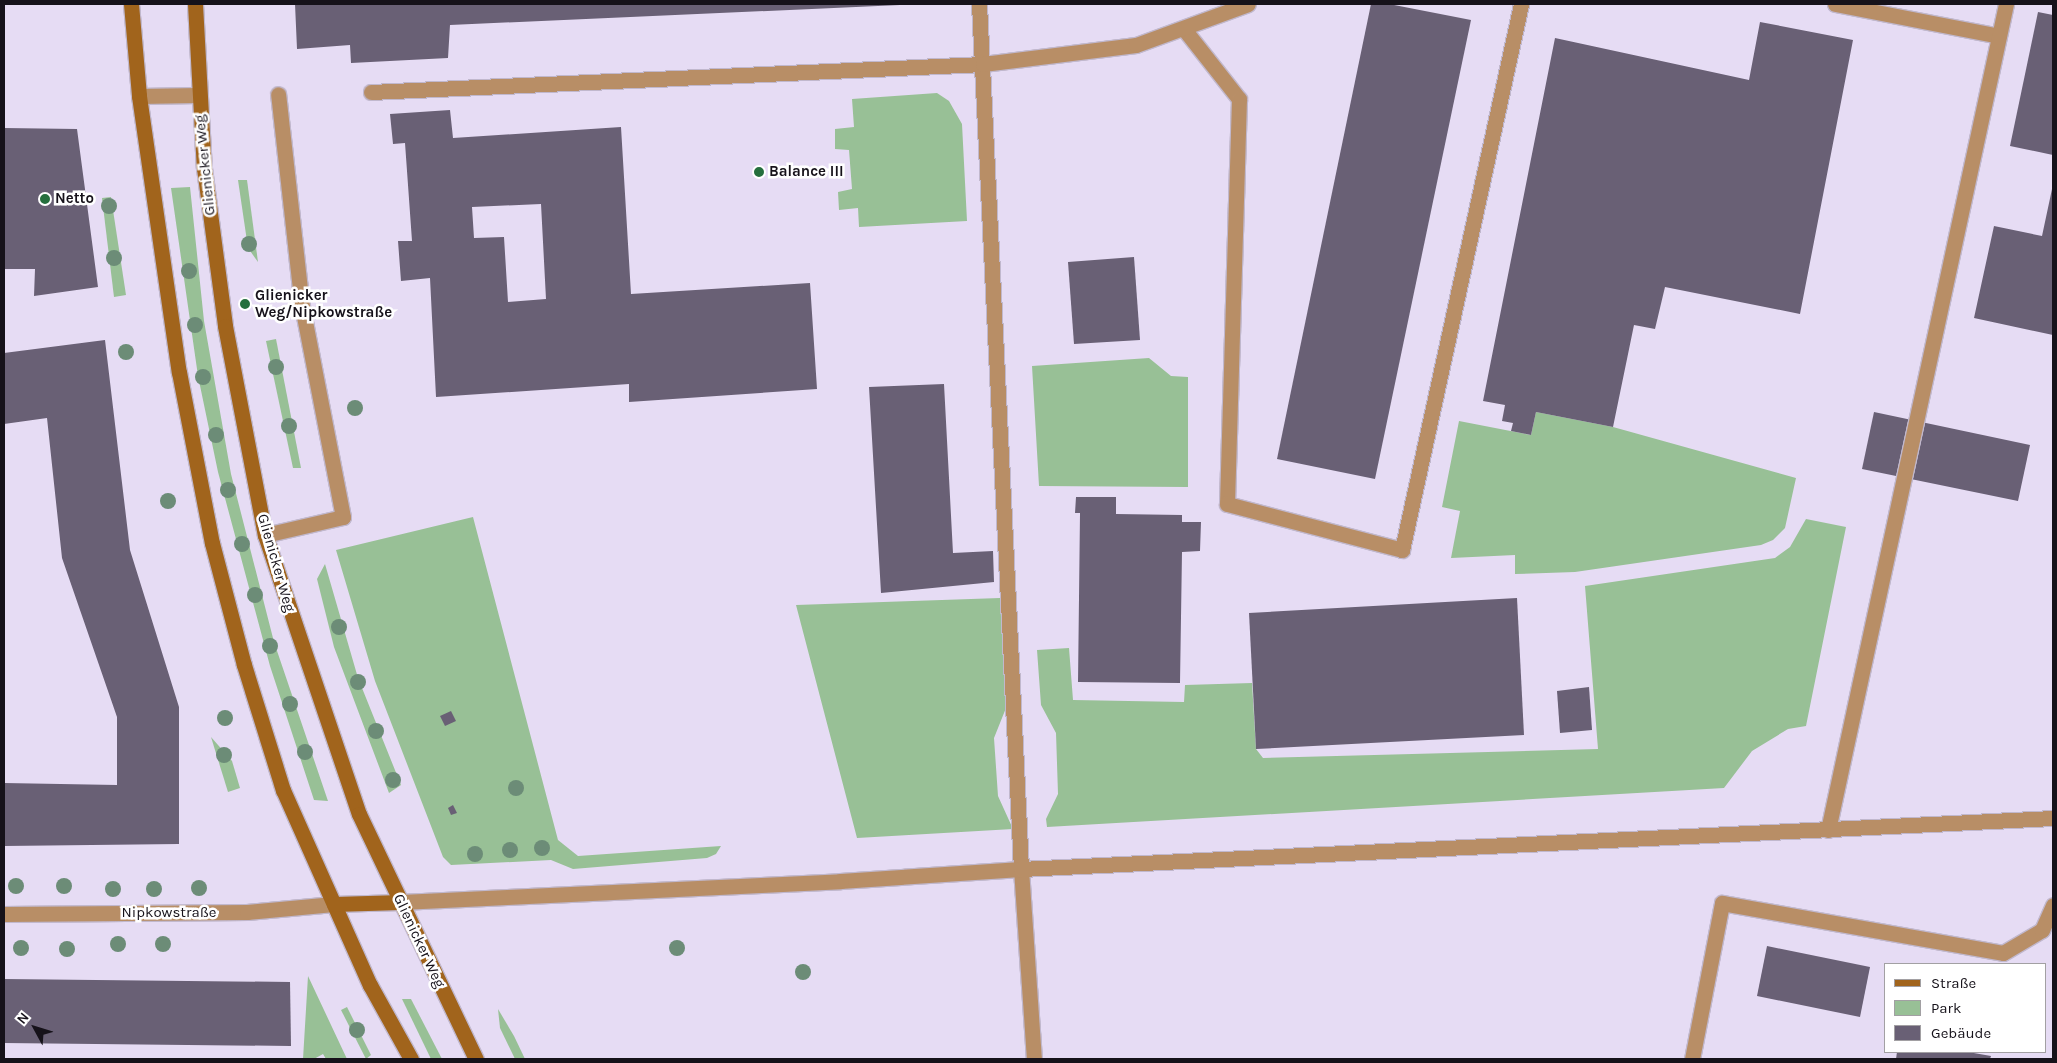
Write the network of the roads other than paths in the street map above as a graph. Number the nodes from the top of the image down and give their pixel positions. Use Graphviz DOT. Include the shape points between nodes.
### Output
graph roads {
  1 [pos="131,4"];
  2 [pos="195,4"];
  3 [pos="979,4"];
  4 [pos="1248,4"];
  5 [pos="1521,4"];
  6 [pos="1835,4"];
  7 [pos="2006,4"];
  8 [pos="1184,29"];
  9 [pos="2000,36"];
  10 [pos="983,64"];
  11 [pos="371,92"];
  12 [pos="278,94"];
  13 [pos="198,95"];
  14 [pos="139,96"];
  15 [pos="265,535"];
  16 [pos="2053,818"];
  17 [pos="1828,830"];
  18 [pos="1021,869"];
  19 [pos="401,902"];
  20 [pos="334,904"];
  21 [pos="2053,905"];
  22 [pos="4,914"];
  23 [pos="411,1059"];
  24 [pos="476,1059"];
  25 [pos="1034,1059"];
  26 [pos="1692,1059"];
  1 -- 14 [label="main road"];
  2 -- 13 [label="main road, Glienicker Weg"];
  3 -- 10 [label="street"];
  4 -- 8 [label="street"];
  5 -- 8 [label="street" via="1402,550 1227,504 1239,98"];
  6 -- 9 [label="street"];
  7 -- 9 [label="street"];
  8 -- 10 [label="street" via="1136,45"];
  9 -- 17 [label="street"];
  10 -- 11 [label="street"];
  10 -- 18 [label="street"];
  12 -- 15 [label="street" via="302,307 344,517"];
  13 -- 14 [label="street"];
  13 -- 15 [label="main road, Glienicker Weg" via="224,326"];
  14 -- 20 [label="main road" via="179,372 212,543 244,665 283,790"];
  15 -- 19 [label="main road, Glienicker Weg" via="359,814"];
  16 -- 17 [label="street"];
  17 -- 18 [label="street"];
  18 -- 19 [label="street"];
  18 -- 25 [label="street"];
  19 -- 20 [label="main road"];
  19 -- 24 [label="main road, Glienicker Weg"];
  20 -- 22 [label="street, Nipkowstraße" via="248,912"];
  20 -- 23 [label="main road" via="370,985"];
  21 -- 26 [label="street" via="2042,930 2003,953 1722,903"];
}
